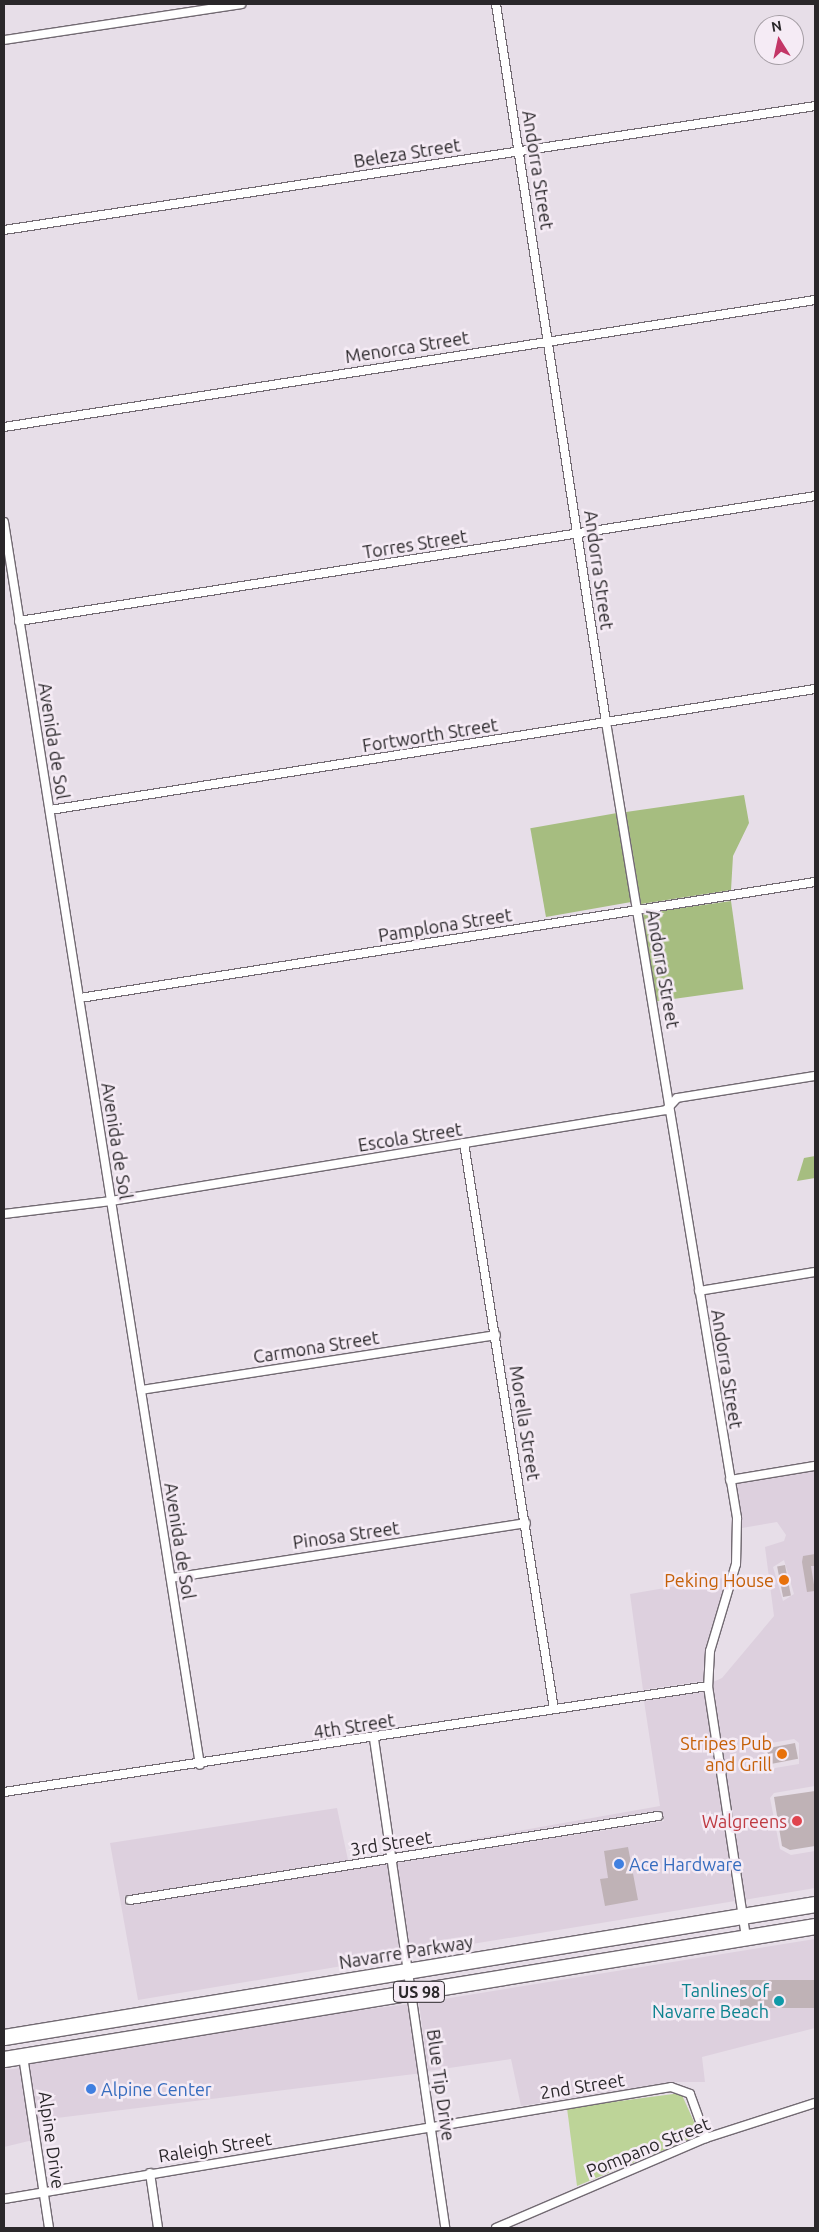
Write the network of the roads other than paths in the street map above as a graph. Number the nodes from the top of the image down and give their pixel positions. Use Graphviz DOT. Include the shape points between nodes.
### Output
graph roads {
  1 [pos="241,4"];
  2 [pos="496,4"];
  3 [pos="4,40"];
  4 [pos="815,106"];
  5 [pos="520,151"];
  6 [pos="4,230"];
  7 [pos="815,300"];
  8 [pos="548,341"];
  9 [pos="4,427"];
  10 [pos="815,496"];
  11 [pos="4,522"];
  12 [pos="579,534"];
  13 [pos="19,621"];
  14 [pos="815,689"];
  15 [pos="606,722"];
  16 [pos="50,810"];
  17 [pos="815,882"];
  18 [pos="638,910"];
  19 [pos="80,998"];
  20 [pos="815,1076"];
  21 [pos="671,1104"];
  22 [pos="464,1143"];
  23 [pos="111,1201"];
  24 [pos="4,1214"];
  25 [pos="815,1272"];
  26 [pos="699,1291"];
  27 [pos="496,1335"];
  28 [pos="141,1390"];
  29 [pos="815,1466"];
  30 [pos="730,1480"];
  31 [pos="526,1524"];
  32 [pos="171,1578"];
  33 [pos="708,1686"];
  34 [pos="554,1709"];
  35 [pos="374,1739"];
  36 [pos="200,1765"];
  37 [pos="4,1792"];
  38 [pos="658,1816"];
  39 [pos="391,1858"];
  40 [pos="130,1900"];
  41 [pos="815,1904"];
  42 [pos="742,1916"];
  43 [pos="815,1926"];
  44 [pos="746,1938"];
  45 [pos="409,1970"];
  46 [pos="413,1993"];
  47 [pos="162,2011"];
  48 [pos="4,2040"];
  49 [pos="23,2056"];
  50 [pos="4,2059"];
  51 [pos="815,2103"];
  52 [pos="432,2125"];
  53 [pos="706,2138"];
  54 [pos="150,2173"];
  55 [pos="44,2190"];
  56 [pos="4,2199"];
  57 [pos="49,2228"];
  58 [pos="158,2228"];
  59 [pos="446,2228"];
  60 [pos="496,2228"];
  1 -- 3 [label="street"];
  2 -- 5 [label="street, Andorra Street"];
  4 -- 5 [label="street, Beleza Street"];
  5 -- 6 [label="street, Beleza Street"];
  5 -- 8 [label="street, Andorra Street"];
  7 -- 8 [label="street, Menorca Street"];
  8 -- 9 [label="street, Menorca Street"];
  8 -- 12 [label="street, Andorra Street"];
  10 -- 12 [label="street, Torres Street"];
  11 -- 13 [label="street, Avenida de Sol"];
  12 -- 13 [label="street, Torres Street"];
  12 -- 15 [label="street, Andorra Street"];
  13 -- 16 [label="street, Avenida de Sol"];
  14 -- 15 [label="street, Fortworth Street"];
  15 -- 16 [label="street, Fortworth Street"];
  15 -- 18 [label="street, Andorra Street"];
  16 -- 19 [label="street, Avenida de Sol"];
  17 -- 18 [label="street, Pamplona Street"];
  18 -- 19 [label="street, Pamplona Street"];
  18 -- 21 [label="street, Andorra Street"];
  19 -- 23 [label="street, Avenida de Sol"];
  20 -- 21 [label="street, Escola Street" via="677,1098"];
  21 -- 22 [label="street, Escola Street" via="666,1110"];
  21 -- 26 [label="street, Andorra Street"];
  22 -- 23 [label="street, Escola Street"];
  22 -- 27 [label="street, Morella Street"];
  23 -- 24 [label="street, Escola Street"];
  23 -- 28 [label="street, Avenida de Sol"];
  25 -- 26 [label="street"];
  26 -- 30 [label="street, Andorra Street"];
  27 -- 28 [label="street, Carmona Street"];
  27 -- 31 [label="street, Morella Street"];
  28 -- 32 [label="street, Avenida de Sol"];
  29 -- 30 [label="street"];
  30 -- 33 [label="street, Andorra Street" via="736,1564 710,1651"];
  31 -- 32 [label="street, Pinosa Street"];
  31 -- 34 [label="street, Morella Street"];
  32 -- 36 [label="street, Avenida de Sol"];
  33 -- 34 [label="street, 4th Street"];
  33 -- 42 [label="street, Andorra Street"];
  34 -- 35 [label="street, 4th Street"];
  35 -- 36 [label="street, 4th Street"];
  35 -- 39 [label="street, Blue Tip Drive"];
  36 -- 37 [label="street, 4th Street"];
  38 -- 39 [label="street, 3rd Street"];
  39 -- 40 [label="street, 3rd Street"];
  39 -- 45 [label="street, Blue Tip Drive"];
  41 -- 42 [label="highway, Navarre Parkway / US 98"];
  42 -- 44 [label="street, Andorra Street"];
  42 -- 45 [label="highway, Navarre Parkway / US 98"];
  43 -- 44 [label="highway, US 98"];
  44 -- 46 [label="highway, US 98"];
  45 -- 46 [label="street, Blue Tip Drive"];
  45 -- 47 [label="highway, Navarre Parkway / US 98"];
  46 -- 49 [label="highway, US 98"];
  46 -- 52 [label="street, Blue Tip Drive"];
  47 -- 48 [label="highway, Navarre Parkway / US 98"];
  47 -- 49 [label="highway" via="151,2019 33,2040"];
  49 -- 50 [label="highway, US 98"];
  49 -- 55 [label="street, Alpine Drive"];
  51 -- 53 [label="street, Pompano Street"];
  52 -- 53 [label="street, 2nd Street" via="677,2088 690,2094"];
  52 -- 54 [label="street, Raleigh Street"];
  52 -- 59 [label="street, Blue Tip Drive"];
  53 -- 60 [label="street, Pompano Street"];
  54 -- 55 [label="street, Raleigh Street"];
  54 -- 58 [label="street"];
  55 -- 56 [label="street, Raleigh Street"];
  55 -- 57 [label="street, Alpine Drive"];
}
